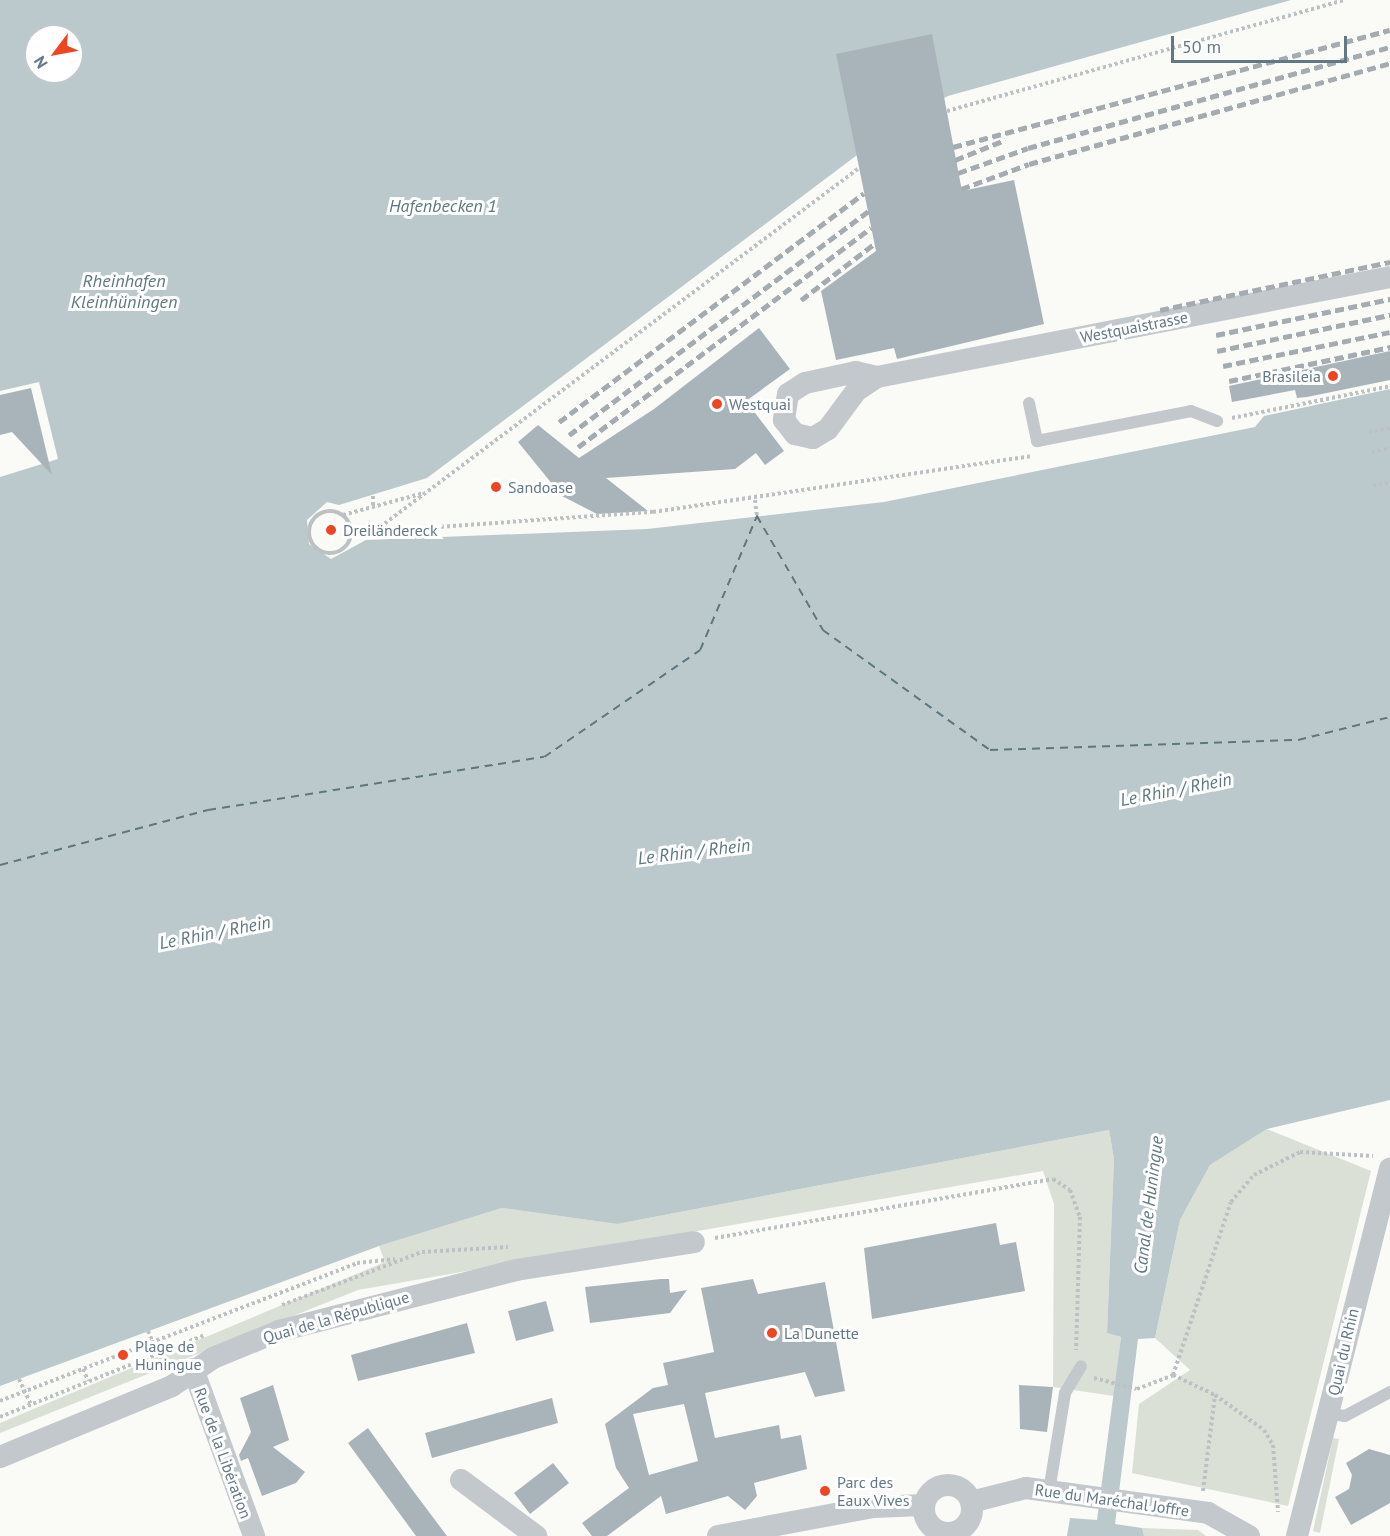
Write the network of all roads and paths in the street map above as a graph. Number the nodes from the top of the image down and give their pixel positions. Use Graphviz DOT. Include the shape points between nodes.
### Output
graph roads {
  1 [pos="1345,0"];
  2 [pos="947,111"];
  3 [pos="860,168"];
  4 [pos="1390,277"];
  5 [pos="877,377"];
  6 [pos="1390,386"];
  7 [pos="1029,403"];
  8 [pos="1217,421"];
  9 [pos="1390,428"];
  10 [pos="1369,432"];
  11 [pos="1390,448"];
  12 [pos="1372,452"];
  13 [pos="1034,456"];
  14 [pos="1390,482"];
  15 [pos="1373,486"];
  16 [pos="426,492"];
  17 [pos="373,496"];
  18 [pos="755,500"];
  19 [pos="373,505"];
  20 [pos="344,515"];
  21 [pos="757,516"];
  22 [pos="379,529"];
  23 [pos="351,532"];
  24 [pos="1384,1161"];
  25 [pos="694,1242"];
  26 [pos="516,1246"];
  27 [pos="148,1331"];
  28 [pos="152,1342"];
  29 [pos="1081,1366"];
  30 [pos="82,1369"];
  31 [pos="193,1369"];
  32 [pos="1173,1376"];
  33 [pos="19,1379"];
  34 [pos="88,1381"];
  35 [pos="25,1391"];
  36 [pos="1390,1392"];
  37 [pos="1215,1395"];
  38 [pos="0,1401"];
  39 [pos="31,1405"];
  40 [pos="1329,1413"];
  41 [pos="0,1417"];
  42 [pos="0,1457"];
  43 [pos="461,1480"];
  44 [pos="1060,1492"];
  45 [pos="1203,1495"];
  46 [pos="972,1502"];
  47 [pos="924,1505"];
  48 [pos="1290,1530"];
  49 [pos="953,1534"];
  50 [pos="254,1536"];
  51 [pos="536,1536"];
  52 [pos="718,1536"];
  53 [pos="1249,1536"];
  1 -- 2 [label="path"];
  3 -- 16 [label="path"];
  4 -- 5 [label="street, Westquaistrasse"];
  6 -- 8 [label="path"];
  7 -- 8 [label="lane" via="1038,441 1191,411"];
  9 -- 10 [label="path"];
  11 -- 12 [label="path"];
  13 -- 18 [label="path"];
  14 -- 15 [label="path"];
  16 -- 19 [label="path"];
  16 -- 22 [label="path"];
  17 -- 19 [label="path"];
  18 -- 21 [label="path"];
  18 -- 22 [label="path"];
  19 -- 20 [label="path"];
  20 -- 23 [label="path"];
  20 -- 23 [label="path" via="320,513 311,522 311,540 325,552 337,552"];
  22 -- 23 [label="path"];
  24 -- 32 [label="path" via="1331,1151 1300,1152 1239,1189"];
  24 -- 40 [label="street, Quai du Rhin"];
  25 -- 29 [label="path" via="1053,1179 1070,1190 1080,1217 1076,1355"];
  25 -- 31 [label="street, Quai de la République" via="553,1263 406,1297 279,1331"];
  26 -- 28 [label="path" via="372,1258"];
  27 -- 28 [label="path"];
  28 -- 30 [label="path"];
  28 -- 34 [label="path" via="158,1353"];
  29 -- 32 [label="path" via="1110,1384 1137,1389"];
  29 -- 44 [label="lane" via="1065,1394"];
  30 -- 34 [label="path"];
  30 -- 35 [label="path"];
  31 -- 42 [label="street, Quai de la République" via="172,1386"];
  31 -- 50 [label="street, Rue de la Libération"];
  32 -- 37 [label="path"];
  33 -- 35 [label="path"];
  34 -- 39 [label="path"];
  35 -- 38 [label="path"];
  35 -- 39 [label="path"];
  36 -- 40 [label="lane" via="1345,1416"];
  37 -- 45 [label="path"];
  37 -- 48 [label="path" via="1264,1430 1273,1445"];
  39 -- 41 [label="path"];
  40 -- 48 [label="street, Quai du Rhin"];
  43 -- 51 [label="street"];
  44 -- 46 [label="street, Rue du Maréchal Joffre" via="1026,1488"];
  44 -- 53 [label="street, Rue du Maréchal Joffre" via="1208,1513"];
  46 -- 47 [label="street" via="955,1485 941,1485"];
  46 -- 49 [label="street" via="971,1516"];
  47 -- 49 [label="street" via="931,1526"];
  47 -- 52 [label="street" via="873,1507"];
}
